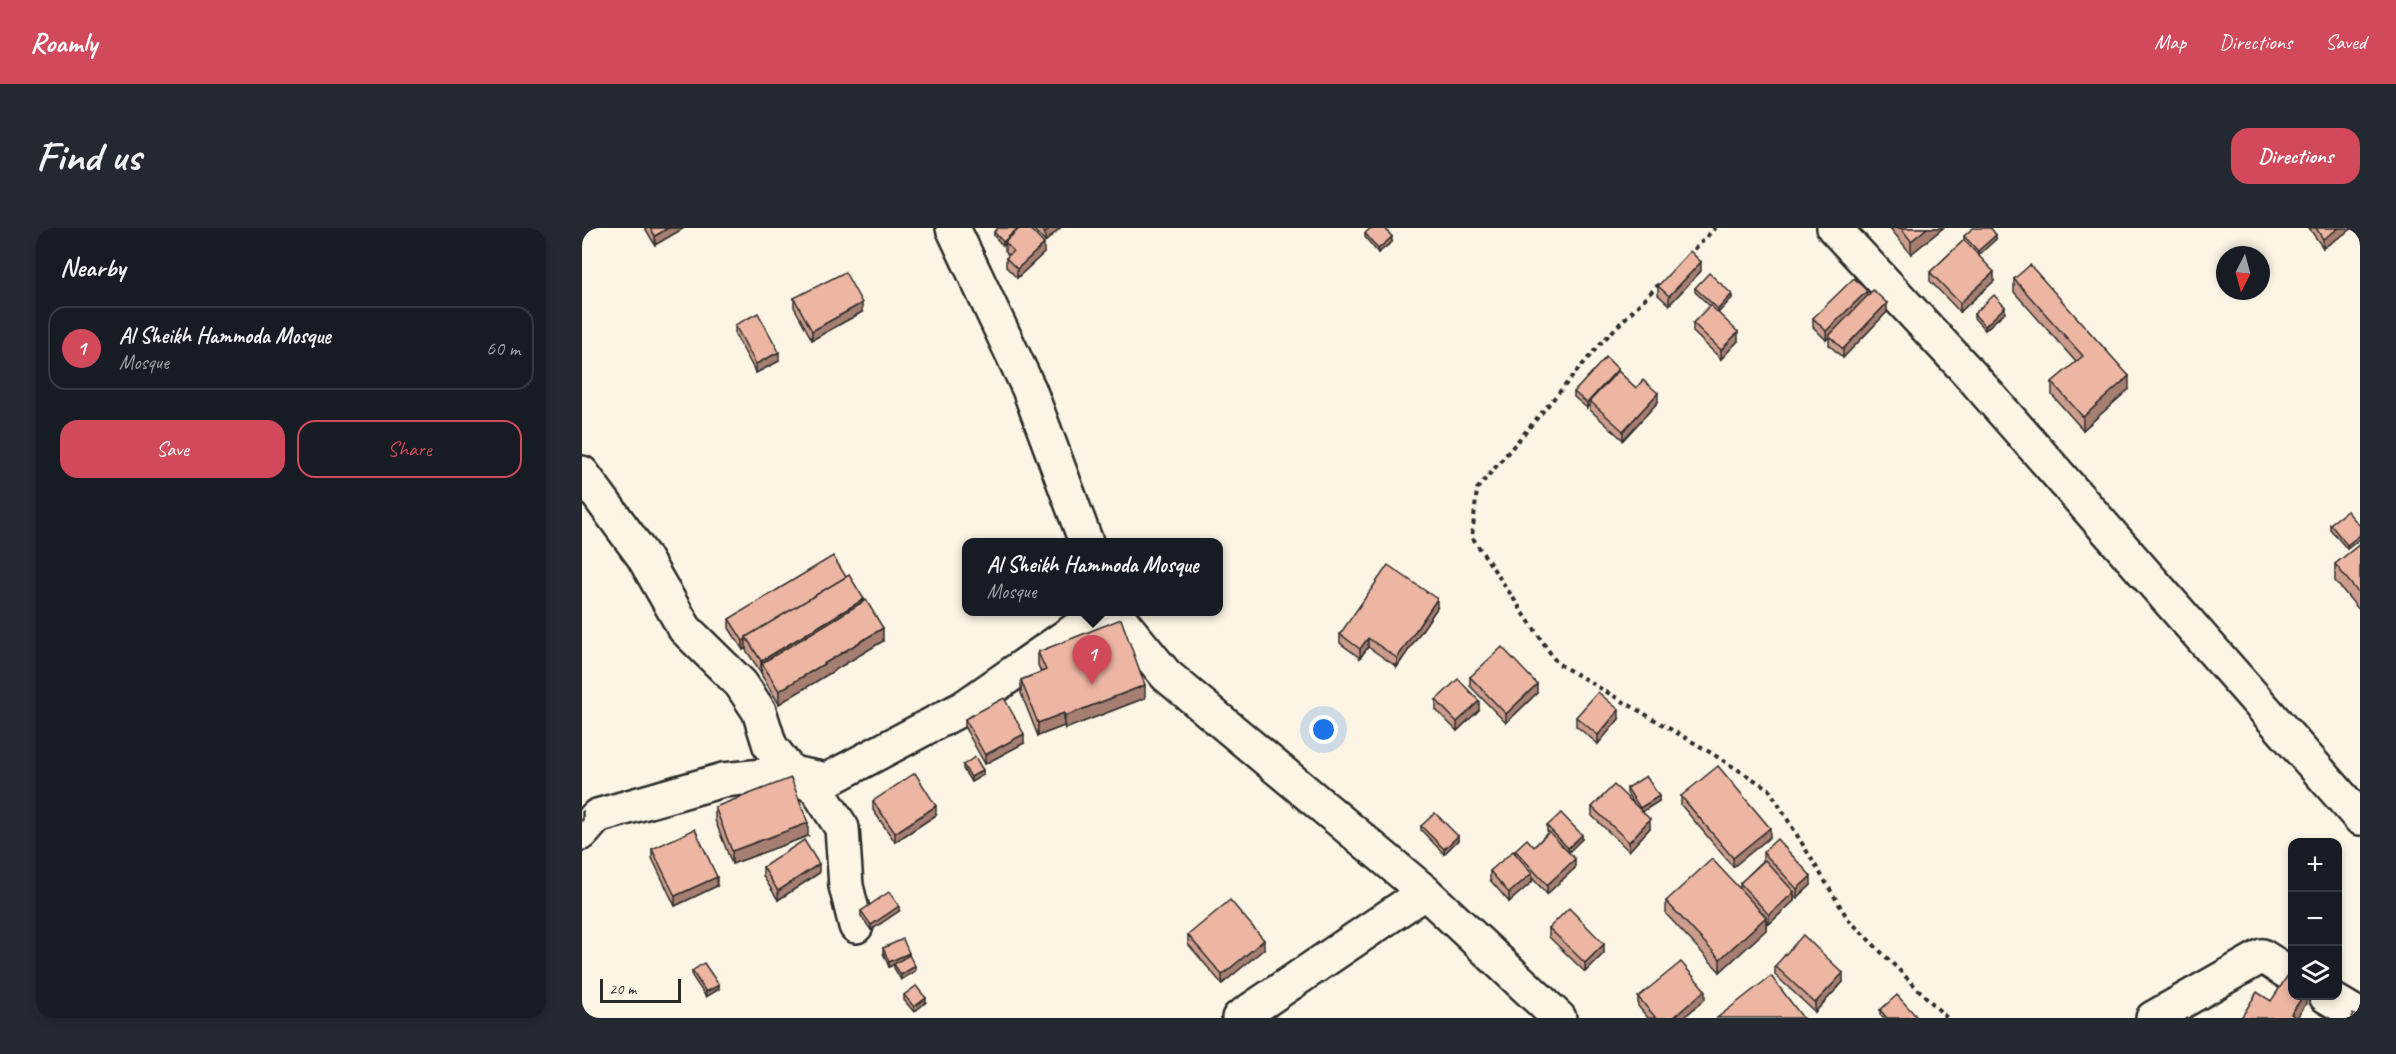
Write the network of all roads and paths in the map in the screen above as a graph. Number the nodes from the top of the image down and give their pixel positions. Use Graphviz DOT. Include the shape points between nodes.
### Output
graph roads {
  1 [pos="953,228"];
  2 [pos="1715,228"];
  3 [pos="1834,228"];
  4 [pos="1682,261"];
  5 [pos="1666,278"];
  6 [pos="582,473"];
  7 [pos="1084,538"];
  8 [pos="1095,616"];
  9 [pos="1117,616"];
  10 [pos="791,773"];
  11 [pos="587,816"];
  12 [pos="2360,818"];
  13 [pos="1425,892"];
  14 [pos="856,926"];
  15 [pos="2288,972"];
  16 [pos="2333,1000"];
  17 [pos="2360,1016"];
  18 [pos="1239,1018"];
  19 [pos="1559,1018"];
  20 [pos="1947,1018"];
  21 [pos="2153,1018"];
  1 -- 7 [label="street" via="1029,389"];
  2 -- 4 [label="path"];
  3 -- 12 [label="street" via="1969,374"];
  5 -- 20 [label="path" via="1600,344 1477,489 1472,537 1557,663 1769,789 1848,919"];
  6 -- 10 [label="street" via="643,556 685,629 741,684 759,711 770,746"];
  8 -- 10 [label="street" via="963,708 827,780"];
  9 -- 13 [label="street" via="1166,675"];
  10 -- 11 [label="street" via="723,780"];
  10 -- 14 [label="street" via="816,788 842,828 846,886"];
  13 -- 18 [label="street"];
  13 -- 19 [label="street"];
  15 -- 21 [label="street" via="2262,956"];
  16 -- 17 [label="street"];
}
